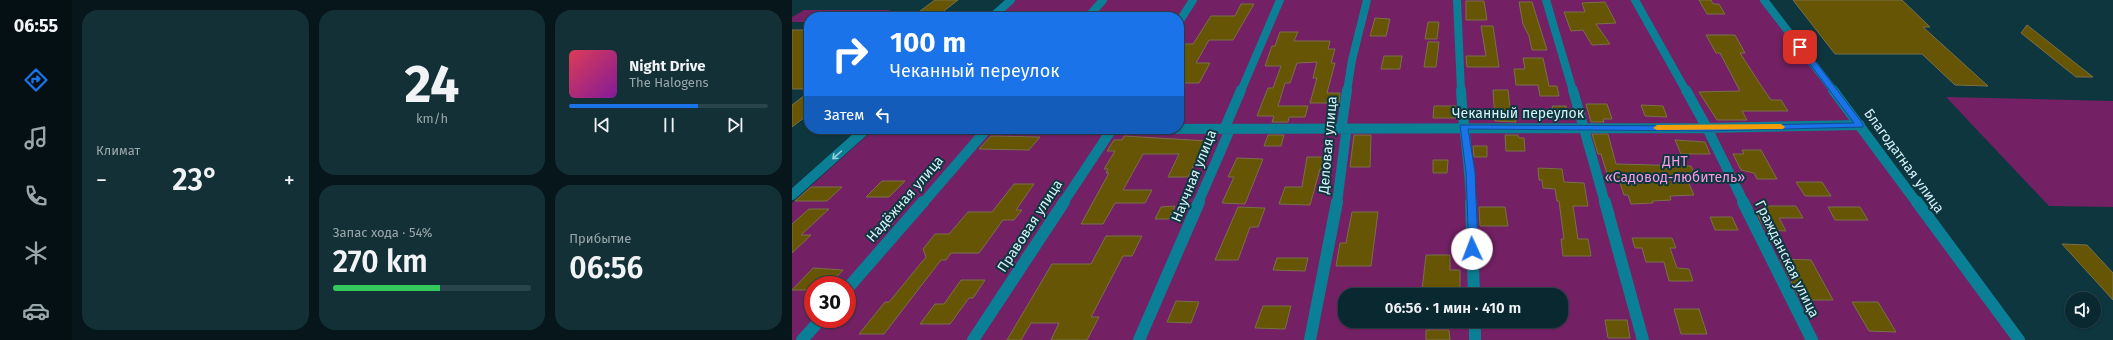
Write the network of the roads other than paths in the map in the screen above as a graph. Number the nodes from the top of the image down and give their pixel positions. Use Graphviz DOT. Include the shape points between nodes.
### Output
graph roads {
  1 [pos="1011,0"];
  2 [pos="1103,0"];
  3 [pos="1193,0"];
  4 [pos="1280,0"];
  5 [pos="1368,0"];
  6 [pos="1457,0"];
  7 [pos="1546,0"];
  8 [pos="1635,0"];
  9 [pos="1764,0"];
  10 [pos="998,12"];
  11 [pos="1092,12"];
  12 [pos="1184,14"];
  13 [pos="1860,125"];
  14 [pos="1463,127"];
  15 [pos="1584,127"];
  16 [pos="1344,128"];
  17 [pos="1707,128"];
  18 [pos="1184,129"];
  19 [pos="1227,129"];
  20 [pos="860,134"];
  21 [pos="984,134"];
  22 [pos="1109,134"];
  23 [pos="792,195"];
  24 [pos="856,279"];
  25 [pos="1474,288"];
  26 [pos="813,328"];
  27 [pos="1475,328"];
  28 [pos="802,340"];
  29 [pos="973,340"];
  30 [pos="1139,340"];
  31 [pos="1310,340"];
  32 [pos="1475,340"];
  33 [pos="1643,340"];
  34 [pos="1812,340"];
  35 [pos="2019,340"];
  1 -- 10 [label="street"];
  2 -- 11 [label="street"];
  3 -- 12 [label="street"];
  4 -- 19 [label="street, Научная улица" via="1226,124"];
  5 -- 16 [label="street, Деловая улица" via="1352,60 1342,124"];
  6 -- 14 [label="street"];
  7 -- 15 [label="street"];
  8 -- 17 [label="street, Гражданская улица"];
  9 -- 13 [label="street, Благодатная улица"];
  13 -- 17 [label="street, Чеканный переулок"];
  13 -- 35 [label="street, Благодатная улица"];
  14 -- 15 [label="street, Чеканный переулок"];
  14 -- 16 [label="street, Чеканный переулок"];
  14 -- 25 [label="street" via="1470,172"];
  15 -- 17 [label="street, Чеканный переулок"];
  15 -- 33 [label="street"];
  16 -- 19 [label="street, Чеканный переулок"];
  16 -- 31 [label="street, Деловая улица" via="1346,133 1336,211"];
  17 -- 34 [label="street, Гражданская улица"];
  18 -- 19 [label="street, Чеканный переулок"];
  19 -- 30 [label="street, Научная улица" via="1228,134"];
  20 -- 23 [label="street, one-way"];
  21 -- 24 [label="street, Надёжная улица"];
  22 -- 29 [label="street, Правовая улица"];
  26 -- 28 [label="street"];
  27 -- 32 [label="street"];
}
